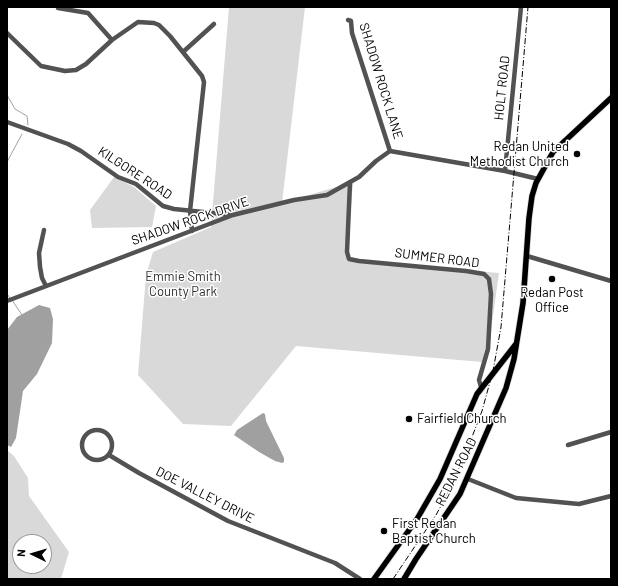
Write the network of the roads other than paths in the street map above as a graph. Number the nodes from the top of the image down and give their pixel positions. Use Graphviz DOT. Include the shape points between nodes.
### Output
graph roads {
  1 [pos="521,7"];
  2 [pos="58,8"];
  3 [pos="348,20"];
  4 [pos="214,24"];
  5 [pos="7,33"];
  6 [pos="112,40"];
  7 [pos="183,52"];
  8 [pos="611,98"];
  9 [pos="7,122"];
  10 [pos="390,151"];
  11 [pos="505,170"];
  12 [pos="538,179"];
  13 [pos="350,183"];
  14 [pos="190,211"];
  15 [pos="233,215"];
  16 [pos="44,230"];
  17 [pos="192,231"];
  18 [pos="527,256"];
  19 [pos="611,281"];
  20 [pos="46,286"];
  21 [pos="9,300"];
  22 [pos="516,344"];
  23 [pos="481,387"];
  24 [pos="611,432"];
  25 [pos="568,444"];
  26 [pos="109,455"];
  27 [pos="468,478"];
  28 [pos="611,496"];
  29 [pos="360,579"];
  30 [pos="374,579"];
  31 [pos="404,579"];
  1 -- 11 [label="street, HOLT ROAD"];
  2 -- 6 [label="street" via="88,13"];
  3 -- 10 [label="street, SHADOW ROCK LANE" via="351,21 352,33"];
  4 -- 7 [label="street"];
  5 -- 6 [label="street" via="41,66 65,71 76,70 86,64"];
  6 -- 7 [label="street" via="138,22 154,23 159,25"];
  7 -- 14 [label="street" via="202,76 205,89"];
  8 -- 12 [label="main road, REDAN ROAD" via="553,152"];
  9 -- 14 [label="street, KILGORE ROAD" via="68,144 118,176 136,184 163,206"];
  10 -- 11 [label="street"];
  10 -- 13 [label="street, SHADOW ROCK DRIVE"];
  11 -- 12 [label="street"];
  12 -- 18 [label="main road, REDAN ROAD" via="532,196"];
  13 -- 15 [label="street, SHADOW ROCK DRIVE" via="327,195"];
  13 -- 23 [label="street, SUMMER ROAD" via="347,252 349,259 466,271 484,274 489,279 488,349 479,380"];
  14 -- 15 [label="street, KILGORE ROAD"];
  14 -- 17 [label="street"];
  15 -- 17 [label="street, SHADOW ROCK DRIVE"];
  16 -- 20 [label="street" via="39,253"];
  17 -- 20 [label="street, SHADOW ROCK DRIVE"];
  18 -- 19 [label="street"];
  18 -- 22 [label="main road, REDAN ROAD"];
  20 -- 21 [label="street, SHADOW ROCK DRIVE"];
  22 -- 23 [label="main road"];
  22 -- 27 [label="main road, REDAN ROAD" via="506,388"];
  23 -- 30 [label="main road" via="429,499"];
  24 -- 25 [label="street"];
  26 -- 26 [label="street" via="113,445 109,435 94,430 83,439 82,449 88,457 97,461"];
  26 -- 29 [label="street, DOE VALLEY DRIVE" via="228,521 335,563"];
  27 -- 28 [label="street" via="503,494 523,499 579,504"];
  27 -- 31 [label="main road, REDAN ROAD" via="450,511"];
}
